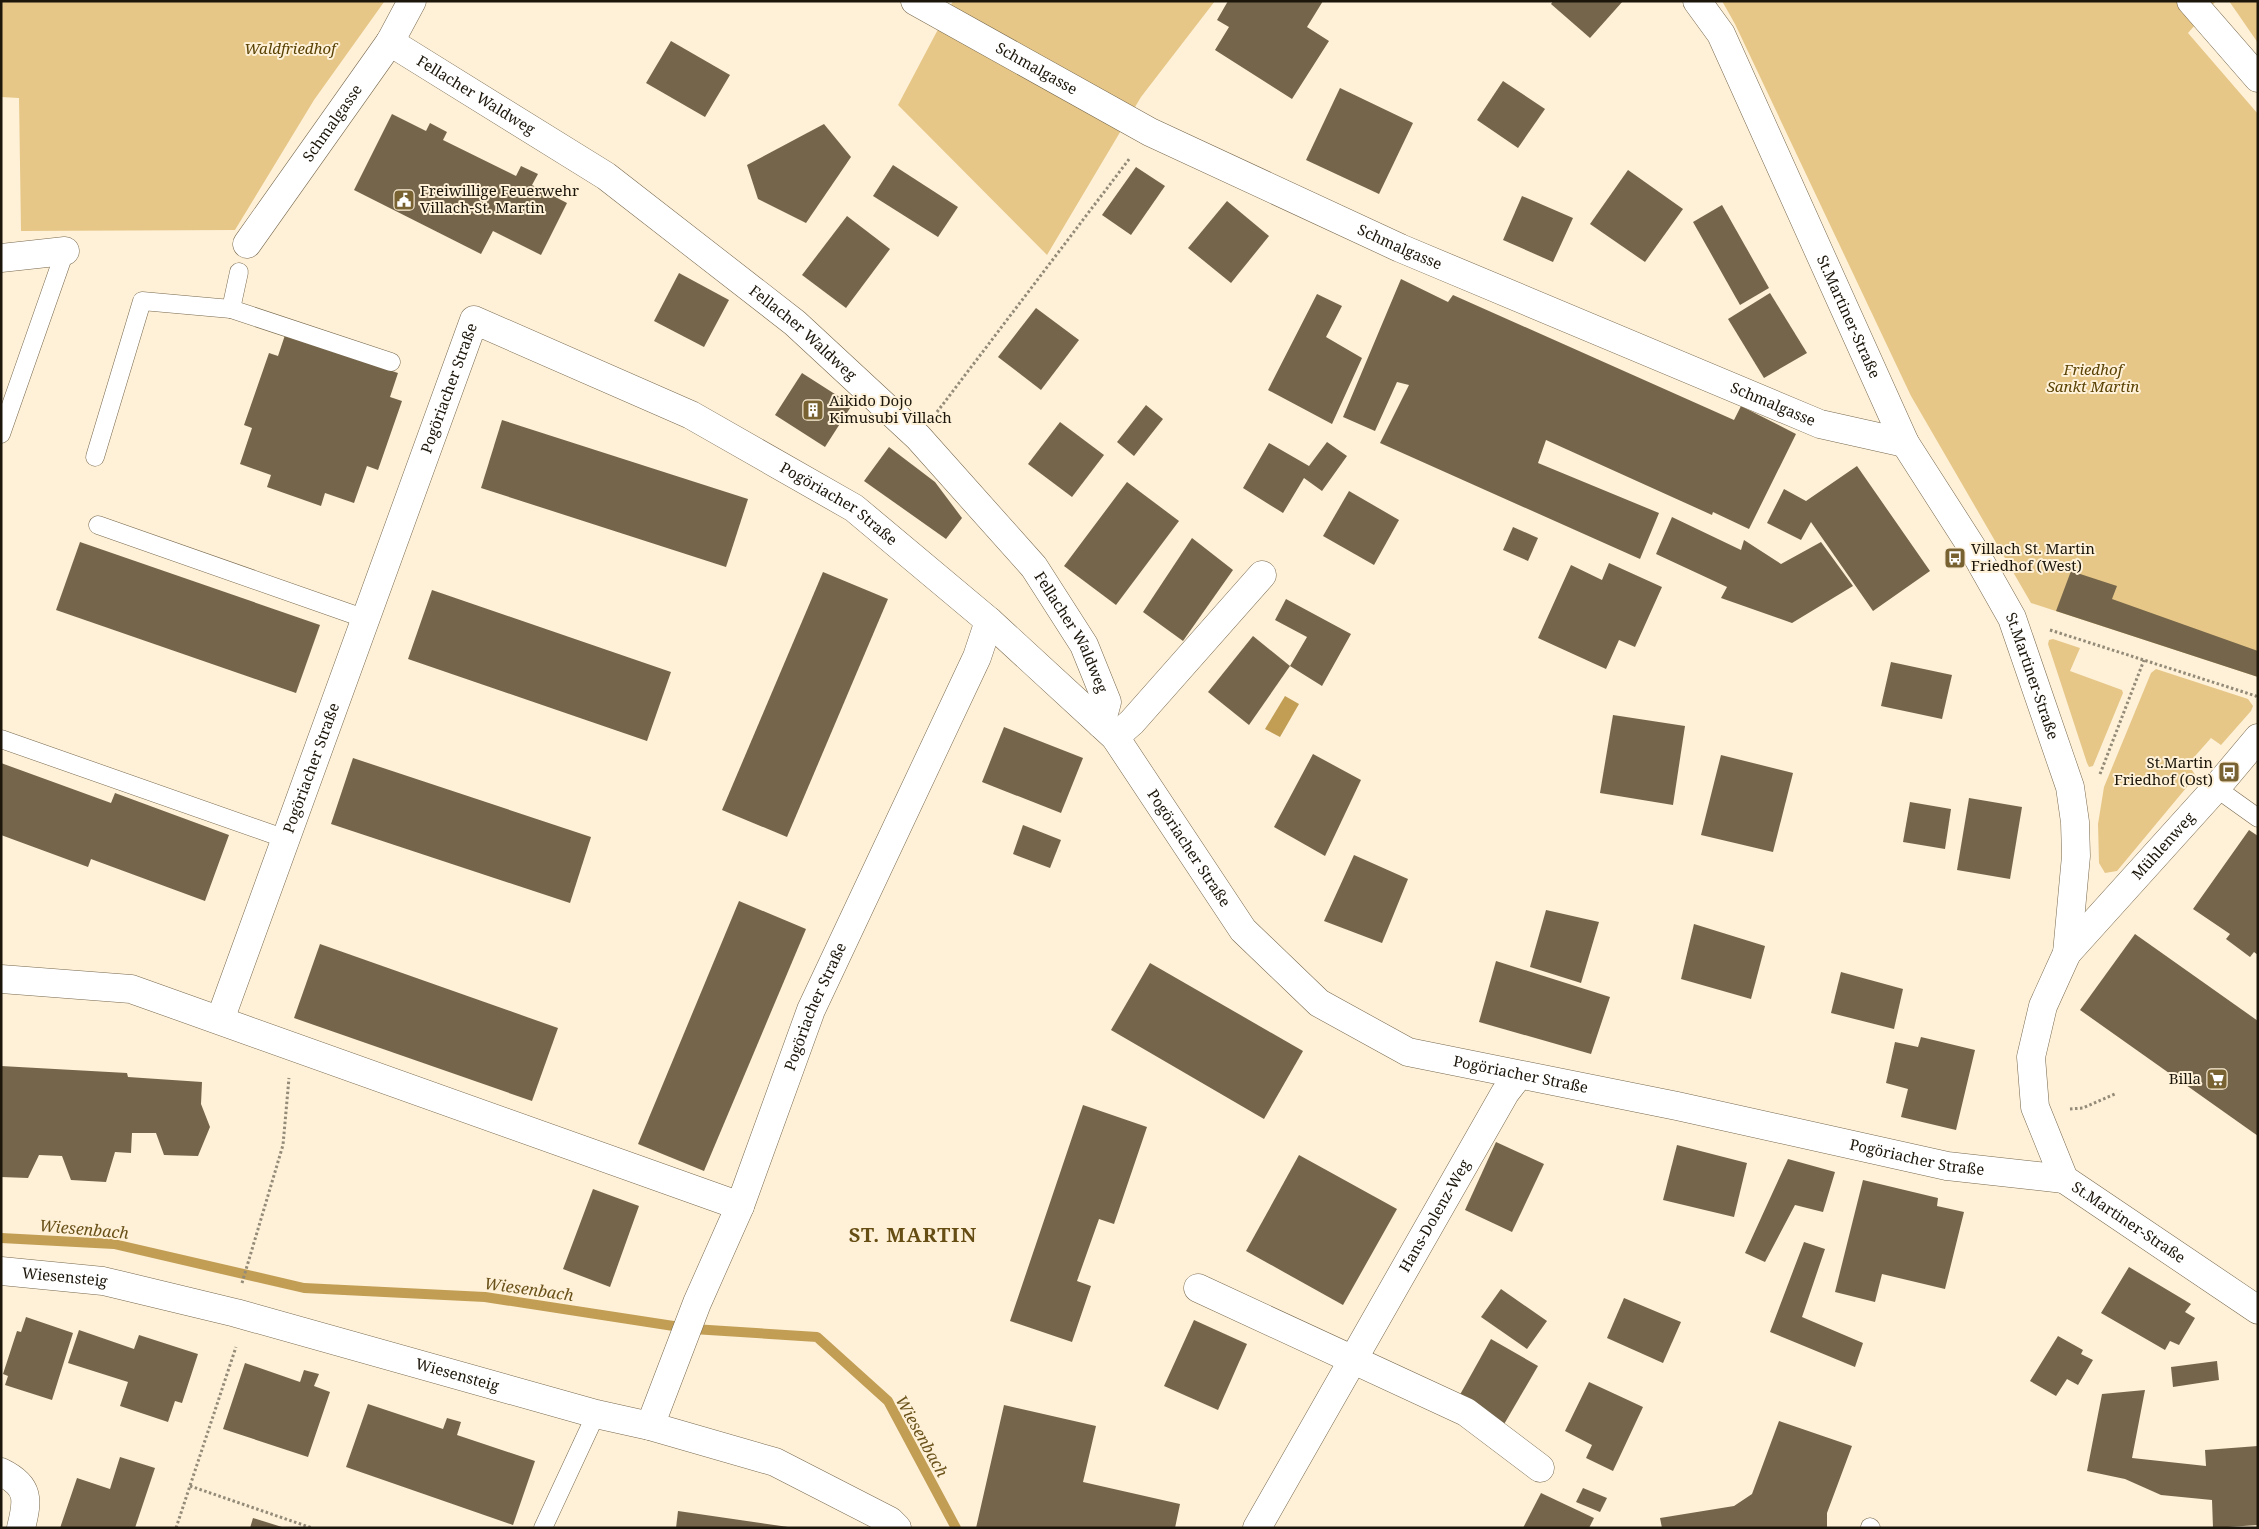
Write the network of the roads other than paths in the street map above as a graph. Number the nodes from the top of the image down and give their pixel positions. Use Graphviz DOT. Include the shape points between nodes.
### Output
graph roads {
  1 [pos="412,1"];
  2 [pos="915,1"];
  3 [pos="1697,1"];
  4 [pos="2191,1"];
  5 [pos="390,42"];
  6 [pos="2258,78"];
  7 [pos="247,244"];
  8 [pos="65,251"];
  9 [pos="1,258"];
  10 [pos="239,272"];
  11 [pos="231,309"];
  12 [pos="391,362"];
  13 [pos="1,434"];
  14 [pos="1905,443"];
  15 [pos="95,457"];
  16 [pos="98,525"];
  17 [pos="1262,575"];
  18 [pos="366,619"];
  19 [pos="989,621"];
  20 [pos="1108,730"];
  21 [pos="2258,738"];
  22 [pos="1,739"];
  23 [pos="2216,788"];
  24 [pos="2258,818"];
  25 [pos="286,839"];
  26 [pos="2067,953"];
  27 [pos="1,979"];
  28 [pos="220,1020"];
  29 [pos="1519,1075"];
  30 [pos="2064,1178"];
  31 [pos="740,1206"];
  32 [pos="1,1271"];
  33 [pos="1198,1288"];
  34 [pos="2258,1310"];
  35 [pos="1353,1359"];
  36 [pos="596,1414"];
  37 [pos="650,1426"];
  38 [pos="1540,1468"];
  39 [pos="1,1472"];
  40 [pos="21,1528"];
  41 [pos="543,1528"];
  42 [pos="896,1528"];
  43 [pos="1257,1528"];
  1 -- 5 [label="street, Schmalgasse"];
  2 -- 14 [label="street, Schmalgasse" via="1150,132 1400,248 1820,424"];
  3 -- 14 [label="street, St.Martiner-Straße" via="1721,34"];
  4 -- 6 [label="street"];
  5 -- 7 [label="street, Schmalgasse"];
  5 -- 20 [label="street, Fellacher Waldweg" via="606,176 795,323 918,436 1039,574 1084,645 1107,702"];
  8 -- 9 [label="street"];
  8 -- 13 [label="lane"];
  10 -- 11 [label="lane"];
  11 -- 12 [label="lane"];
  11 -- 15 [label="lane" via="142,301"];
  14 -- 26 [label="street, St.Martiner-Straße" via="1973,549 2012,618 2070,787 2076,856"];
  16 -- 18 [label="lane"];
  17 -- 20 [label="street" via="1132,722"];
  18 -- 19 [label="street, Pogöriacher Straße" via="474,320 691,415 854,508"];
  18 -- 25 [label="street, Pogöriacher Straße"];
  19 -- 20 [label="street, Pogöriacher Straße"];
  19 -- 31 [label="street, Pogöriacher Straße" via="977,657 811,1010"];
  20 -- 29 [label="street, Pogöriacher Straße" via="1243,930 1318,1003 1408,1052"];
  21 -- 23 [label="street, Mühlenweg"];
  22 -- 25 [label="lane"];
  23 -- 24 [label="lane"];
  23 -- 26 [label="street, Mühlenweg"];
  25 -- 28 [label="street, Pogöriacher Straße"];
  26 -- 30 [label="street, St.Martiner-Straße" via="2043,1006 2031,1057 2035,1107"];
  27 -- 28 [label="street" via="131,989"];
  28 -- 31 [label="street"];
  29 -- 30 [label="street, Pogöriacher Straße" via="1677,1106 1947,1166"];
  29 -- 35 [label="street, Hans-Dolenz-Weg" via="1505,1093"];
  30 -- 34 [label="street, St.Martiner-Straße"];
  31 -- 37 [label="street, Pogöriacher Straße" via="697,1303"];
  32 -- 36 [label="street, Wiesensteig" via="103,1281 247,1316"];
  33 -- 35 [label="street"];
  35 -- 38 [label="street" via="1466,1412"];
  35 -- 43 [label="street, Hans-Dolenz-Weg"];
  36 -- 37 [label="street, Wiesensteig"];
  36 -- 41 [label="lane"];
  37 -- 42 [label="street, Wiesensteig" via="775,1462 890,1521"];
  39 -- 40 [label="street" via="17,1480 27,1502"];
}
